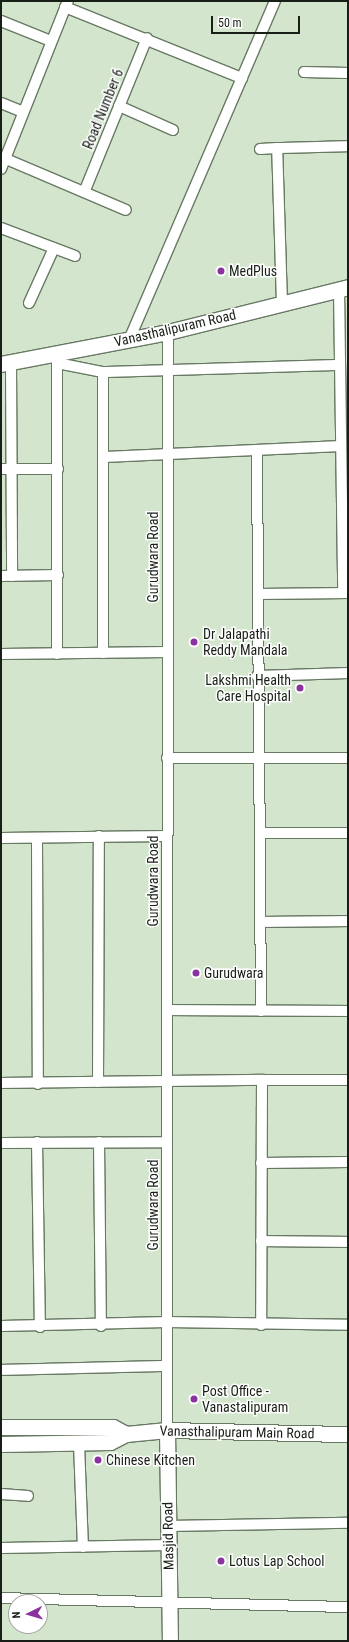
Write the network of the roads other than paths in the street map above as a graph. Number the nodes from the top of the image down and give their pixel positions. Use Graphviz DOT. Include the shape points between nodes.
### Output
graph roads {
  1 [pos="275,1"];
  2 [pos="67,4"];
  3 [pos="1,21"];
  4 [pos="146,38"];
  5 [pos="51,41"];
  6 [pos="304,72"];
  7 [pos="348,73"];
  8 [pos="242,78"];
  9 [pos="1,103"];
  10 [pos="119,106"];
  11 [pos="23,112"];
  12 [pos="173,130"];
  13 [pos="348,146"];
  14 [pos="277,148"];
  15 [pos="260,149"];
  16 [pos="6,159"];
  17 [pos="1,169"];
  18 [pos="85,190"];
  19 [pos="126,210"];
  20 [pos="1,228"];
  21 [pos="54,248"];
  22 [pos="75,256"];
  23 [pos="344,288"];
  24 [pos="282,303"];
  25 [pos="29,304"];
  26 [pos="168,332"];
  27 [pos="129,340"];
  28 [pos="57,358"];
  29 [pos="6,364"];
  30 [pos="339,365"];
  31 [pos="103,372"];
  32 [pos="168,372"];
  33 [pos="341,446"];
  34 [pos="258,452"];
  35 [pos="168,455"];
  36 [pos="105,458"];
  37 [pos="6,469"];
  38 [pos="58,469"];
  39 [pos="58,575"];
  40 [pos="1,576"];
  41 [pos="12,576"];
  42 [pos="346,593"];
  43 [pos="258,594"];
  44 [pos="167,652"];
  45 [pos="103,653"];
  46 [pos="1,654"];
  47 [pos="57,654"];
  48 [pos="348,673"];
  49 [pos="257,676"];
  50 [pos="167,758"];
  51 [pos="260,758"];
  52 [pos="348,758"];
  53 [pos="260,833"];
  54 [pos="348,833"];
  55 [pos="99,836"];
  56 [pos="167,836"];
  57 [pos="1,838"];
  58 [pos="37,839"];
  59 [pos="348,921"];
  60 [pos="262,922"];
  61 [pos="167,1010"];
  62 [pos="348,1010"];
  63 [pos="261,1011"];
  64 [pos="167,1080"];
  65 [pos="262,1080"];
  66 [pos="348,1080"];
  67 [pos="98,1082"];
  68 [pos="1,1083"];
  69 [pos="38,1084"];
  70 [pos="37,1142"];
  71 [pos="99,1142"];
  72 [pos="167,1142"];
  73 [pos="1,1143"];
  74 [pos="348,1162"];
  75 [pos="261,1163"];
  76 [pos="261,1242"];
  77 [pos="348,1242"];
  78 [pos="167,1322"];
  79 [pos="261,1325"];
  80 [pos="348,1325"];
  81 [pos="1,1326"];
  82 [pos="101,1326"];
  83 [pos="40,1327"];
  84 [pos="167,1366"];
  85 [pos="1,1370"];
  86 [pos="1,1427"];
  87 [pos="167,1430"];
  88 [pos="126,1434"];
  89 [pos="348,1434"];
  90 [pos="1,1444"];
  91 [pos="79,1444"];
  92 [pos="1,1494"];
  93 [pos="28,1496"];
  94 [pos="348,1523"];
  95 [pos="168,1526"];
  96 [pos="168,1545"];
  97 [pos="83,1547"];
  98 [pos="1,1548"];
  99 [pos="1,1598"];
  100 [pos="169,1601"];
  101 [pos="348,1607"];
  102 [pos="170,1641"];
  1 -- 8 [label="street"];
  2 -- 4 [label="street"];
  2 -- 5 [label="street"];
  3 -- 5 [label="street"];
  4 -- 8 [label="street"];
  4 -- 10 [label="street, Road Number 6"];
  5 -- 11 [label="street"];
  6 -- 7 [label="street"];
  8 -- 27 [label="street"];
  9 -- 11 [label="street"];
  10 -- 12 [label="street"];
  10 -- 18 [label="street, Road Number 6"];
  11 -- 16 [label="street"];
  13 -- 14 [label="street"];
  14 -- 15 [label="street"];
  14 -- 24 [label="street"];
  16 -- 17 [label="street"];
  16 -- 18 [label="street"];
  18 -- 19 [label="street"];
  20 -- 21 [label="street"];
  21 -- 22 [label="street"];
  21 -- 25 [label="street"];
  23 -- 24 [label="street, Vanasthalipuram Road"];
  23 -- 30 [label="street"];
  24 -- 26 [label="street, Vanasthalipuram Road"];
  26 -- 27 [label="street, Vanasthalipuram Road"];
  26 -- 32 [label="street, Gurudwara Road"];
  27 -- 28 [label="street, Vanasthalipuram Road"];
  28 -- 29 [label="street, Vanasthalipuram Road"];
  28 -- 31 [label="street"];
  28 -- 38 [label="street"];
  29 -- 37 [label="street"];
  30 -- 32 [label="street"];
  30 -- 33 [label="street"];
  31 -- 32 [label="street"];
  31 -- 36 [label="street"];
  32 -- 35 [label="street, Gurudwara Road"];
  33 -- 34 [label="street"];
  33 -- 42 [label="street"];
  34 -- 35 [label="street"];
  34 -- 43 [label="street"];
  35 -- 36 [label="street"];
  35 -- 44 [label="street, Gurudwara Road"];
  36 -- 45 [label="street"];
  37 -- 38 [label="street"];
  37 -- 41 [label="street"];
  38 -- 39 [label="street"];
  39 -- 41 [label="street"];
  39 -- 47 [label="street"];
  40 -- 41 [label="street"];
  42 -- 43 [label="street"];
  43 -- 49 [label="street"];
  44 -- 45 [label="street"];
  44 -- 50 [label="street, Gurudwara Road"];
  45 -- 47 [label="street"];
  46 -- 47 [label="street"];
  48 -- 49 [label="street"];
  49 -- 51 [label="street"];
  50 -- 51 [label="street"];
  50 -- 56 [label="street, Gurudwara Road"];
  51 -- 52 [label="street"];
  51 -- 53 [label="street"];
  53 -- 54 [label="street"];
  53 -- 60 [label="street"];
  55 -- 56 [label="street"];
  55 -- 58 [label="street"];
  55 -- 67 [label="street"];
  56 -- 61 [label="street, Gurudwara Road"];
  57 -- 58 [label="street"];
  58 -- 69 [label="street"];
  59 -- 60 [label="street"];
  60 -- 63 [label="street"];
  61 -- 63 [label="street"];
  61 -- 64 [label="street, Gurudwara Road"];
  62 -- 63 [label="street"];
  64 -- 65 [label="street"];
  64 -- 67 [label="street"];
  64 -- 72 [label="street, Gurudwara Road"];
  65 -- 66 [label="street"];
  65 -- 75 [label="street"];
  67 -- 69 [label="street"];
  68 -- 69 [label="street"];
  70 -- 71 [label="street"];
  70 -- 73 [label="street"];
  70 -- 83 [label="street"];
  71 -- 72 [label="street"];
  71 -- 82 [label="street"];
  72 -- 78 [label="street, Gurudwara Road"];
  74 -- 75 [label="street"];
  75 -- 76 [label="street"];
  76 -- 77 [label="street"];
  76 -- 79 [label="street"];
  78 -- 79 [label="street"];
  78 -- 82 [label="street"];
  78 -- 84 [label="street, Gurudwara Road"];
  79 -- 80 [label="street"];
  81 -- 83 [label="street"];
  82 -- 83 [label="street"];
  84 -- 85 [label="street"];
  84 -- 87 [label="street, Gurudwara Road"];
  86 -- 88 [label="street, Vanasthalipuram Main Road" via="113,1427"];
  87 -- 88 [label="street, Vanasthalipuram Main Road"];
  87 -- 89 [label="street, Vanasthalipuram Main Road"];
  87 -- 95 [label="street, Masjid Road"];
  88 -- 91 [label="street, Vanasthalipuram Main Road" via="110,1442"];
  90 -- 91 [label="street, Vanasthalipuram Main Road"];
  91 -- 97 [label="street"];
  92 -- 93 [label="street"];
  94 -- 95 [label="street"];
  95 -- 96 [label="street, Masjid Road"];
  96 -- 97 [label="street"];
  96 -- 100 [label="street, Masjid Road"];
  97 -- 98 [label="street"];
  99 -- 100 [label="street"];
  100 -- 101 [label="street"];
  100 -- 102 [label="street, Masjid Road"];
}
